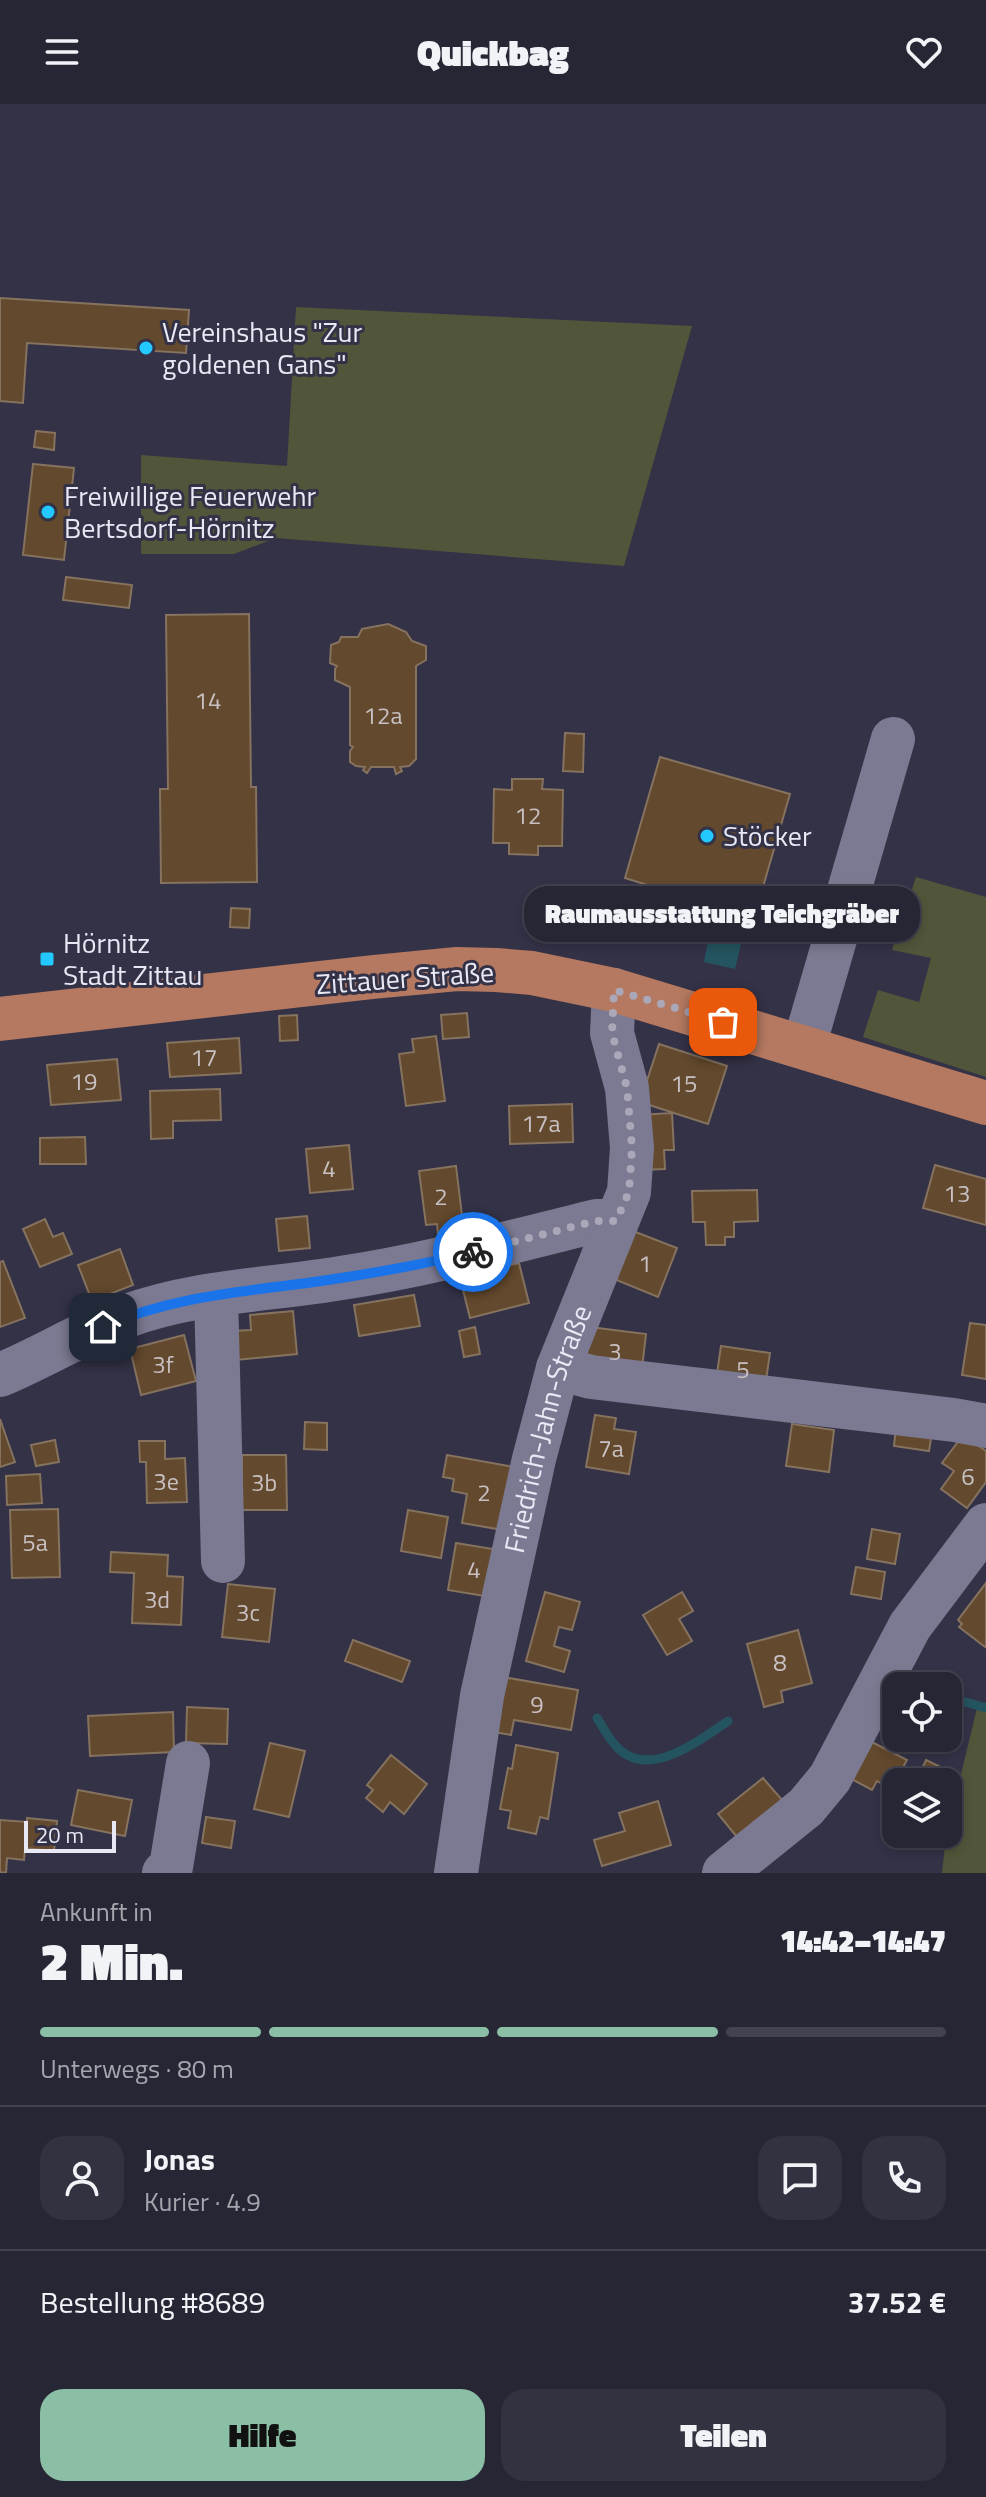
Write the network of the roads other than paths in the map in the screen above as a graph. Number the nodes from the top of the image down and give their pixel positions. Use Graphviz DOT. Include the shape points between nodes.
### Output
graph roads {
  1 [pos="893,739"];
  2 [pos="614,990"];
  3 [pos="0,1019"];
  4 [pos="804,1046"];
  5 [pos="986,1103"];
  6 [pos="616,1221"];
  7 [pos="216,1295"];
  8 [pos="558,1368"];
  9 [pos="0,1375"];
  10 [pos="986,1426"];
  11 [pos="986,1525"];
  12 [pos="223,1561"];
  13 [pos="188,1763"];
  14 [pos="164,1873"];
  15 [pos="456,1873"];
  16 [pos="724,1873"];
  1 -- 4 [label="street"];
  2 -- 3 [label="main road, Zittauer Straße" via="532,973 457,969"];
  2 -- 4 [label="main road, Zittauer Straße"];
  2 -- 6 [label="street, Friedrich-Jahn-Straße" via="612,1033 627,1088 632,1148 629,1192"];
  4 -- 5 [label="main road, Zittauer Straße"];
  6 -- 7 [label="street" via="596,1221 443,1260"];
  6 -- 8 [label="street, Friedrich-Jahn-Straße"];
  7 -- 9 [label="street" via="127,1316"];
  7 -- 12 [label="street"];
  8 -- 10 [label="street" via="591,1377"];
  8 -- 15 [label="street, Friedrich-Jahn-Straße" via="482,1696"];
  11 -- 16 [label="street" via="910,1626 830,1778 806,1807"];
  13 -- 14 [label="street" via="171,1867"];
}
